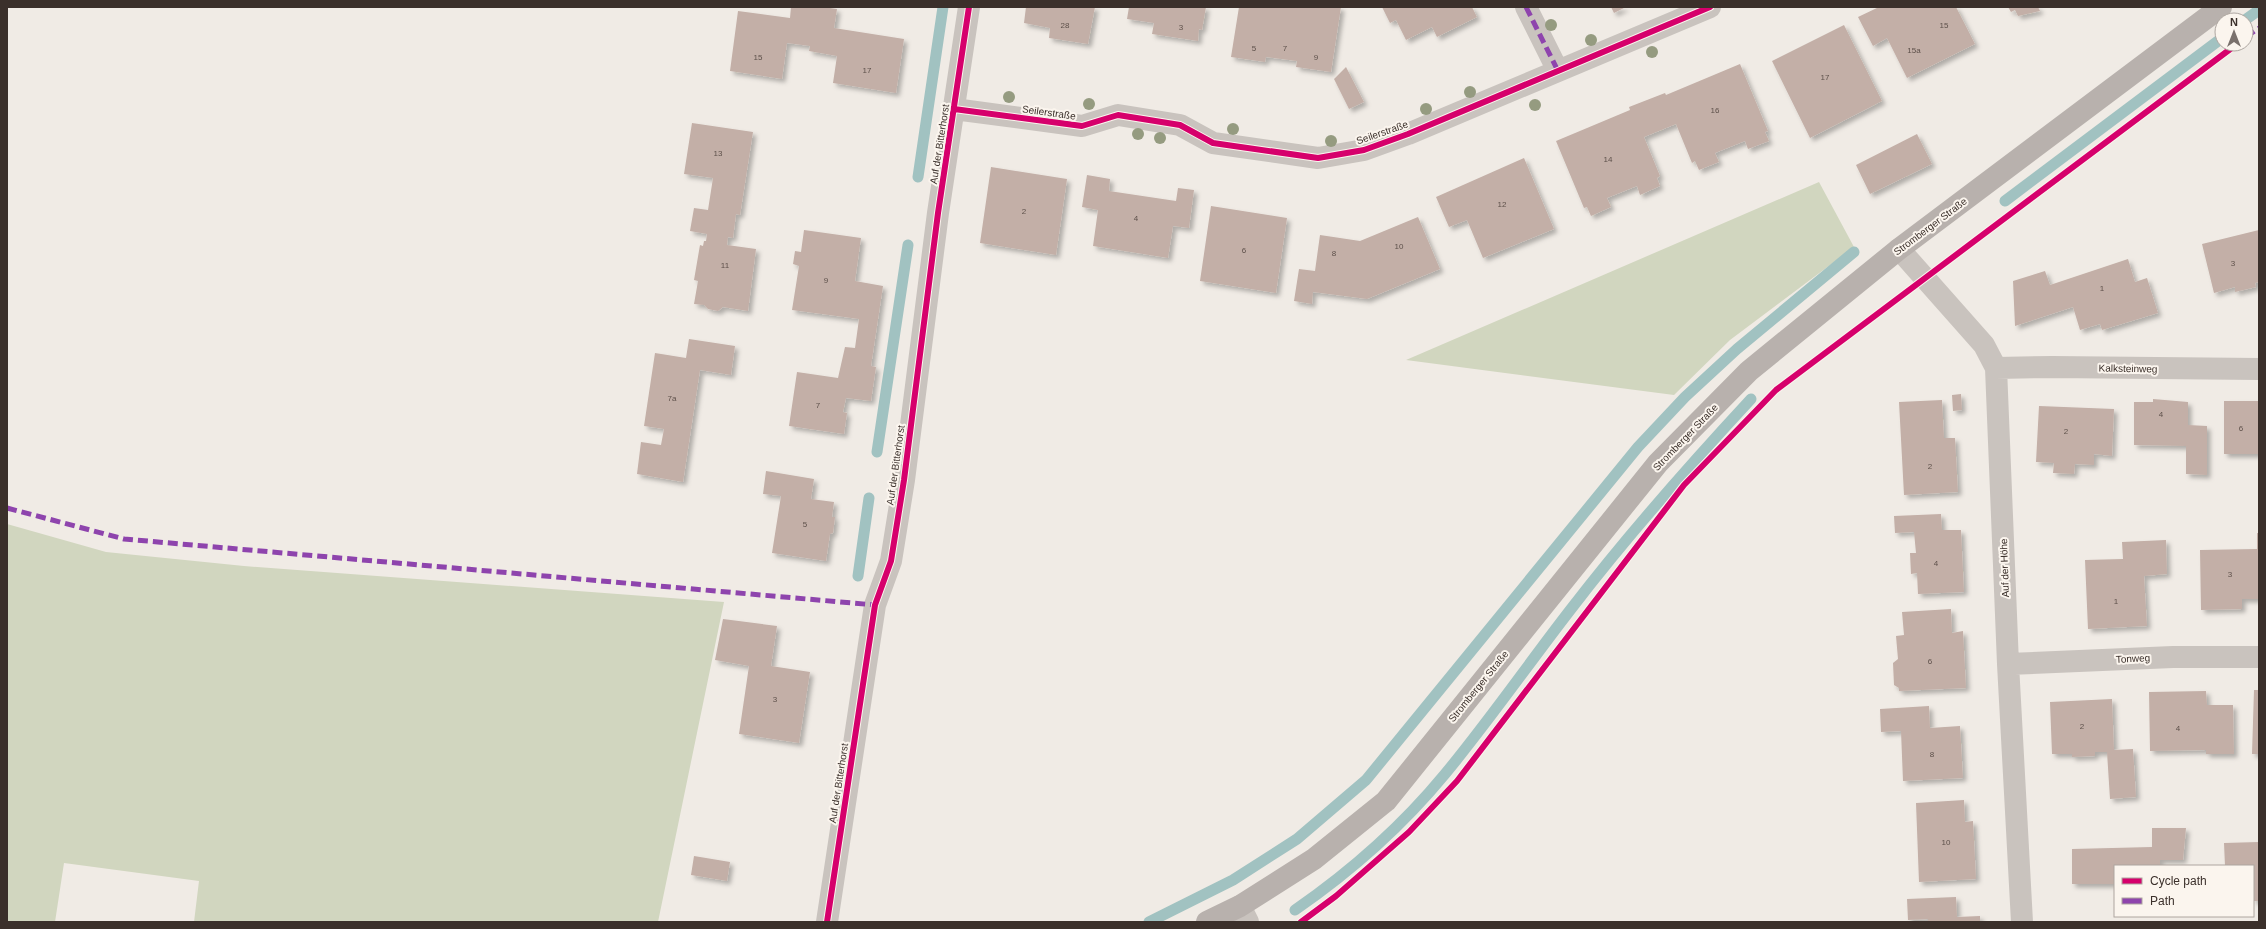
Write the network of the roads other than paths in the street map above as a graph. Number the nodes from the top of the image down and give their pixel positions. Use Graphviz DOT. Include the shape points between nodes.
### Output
graph roads {
  1 [pos="969,7"];
  2 [pos="1526,7"];
  3 [pos="2221,7"];
  4 [pos="1707,8"];
  5 [pos="1558,71"];
  6 [pos="954,109"];
  7 [pos="1900,249"];
  8 [pos="1996,368"];
  9 [pos="2259,369"];
  10 [pos="2259,657"];
  11 [pos="2008,664"];
  12 [pos="1244,914"];
  13 [pos="827,922"];
  14 [pos="1207,922"];
  15 [pos="2022,922"];
  1 -- 6 [label="street, Auf der Bitterhorst"];
  2 -- 5 [label="street"];
  3 -- 7 [label="main road, Stromberger Straße"];
  4 -- 5 [label="street, Seilerstraße"];
  5 -- 6 [label="street, Seilerstraße" via="1400,137 1364,150 1318,158 1213,143 1180,125 1118,115 1082,126"];
  6 -- 13 [label="street, Auf der Bitterhorst" via="904,480 891,561 875,605"];
  7 -- 8 [label="street, Auf der Höhe" via="1984,346"];
  7 -- 12 [label="main road, Stromberger Straße" via="1749,371 1658,463 1386,801"];
  8 -- 9 [label="street, Kalksteinweg"];
  8 -- 11 [label="street, Auf der Höhe"];
  10 -- 11 [label="street, Tonweg" via="2173,657"];
  11 -- 15 [label="street, Auf der Höhe"];
  12 -- 14 [label="main road, Stromberger Straße"];
}
